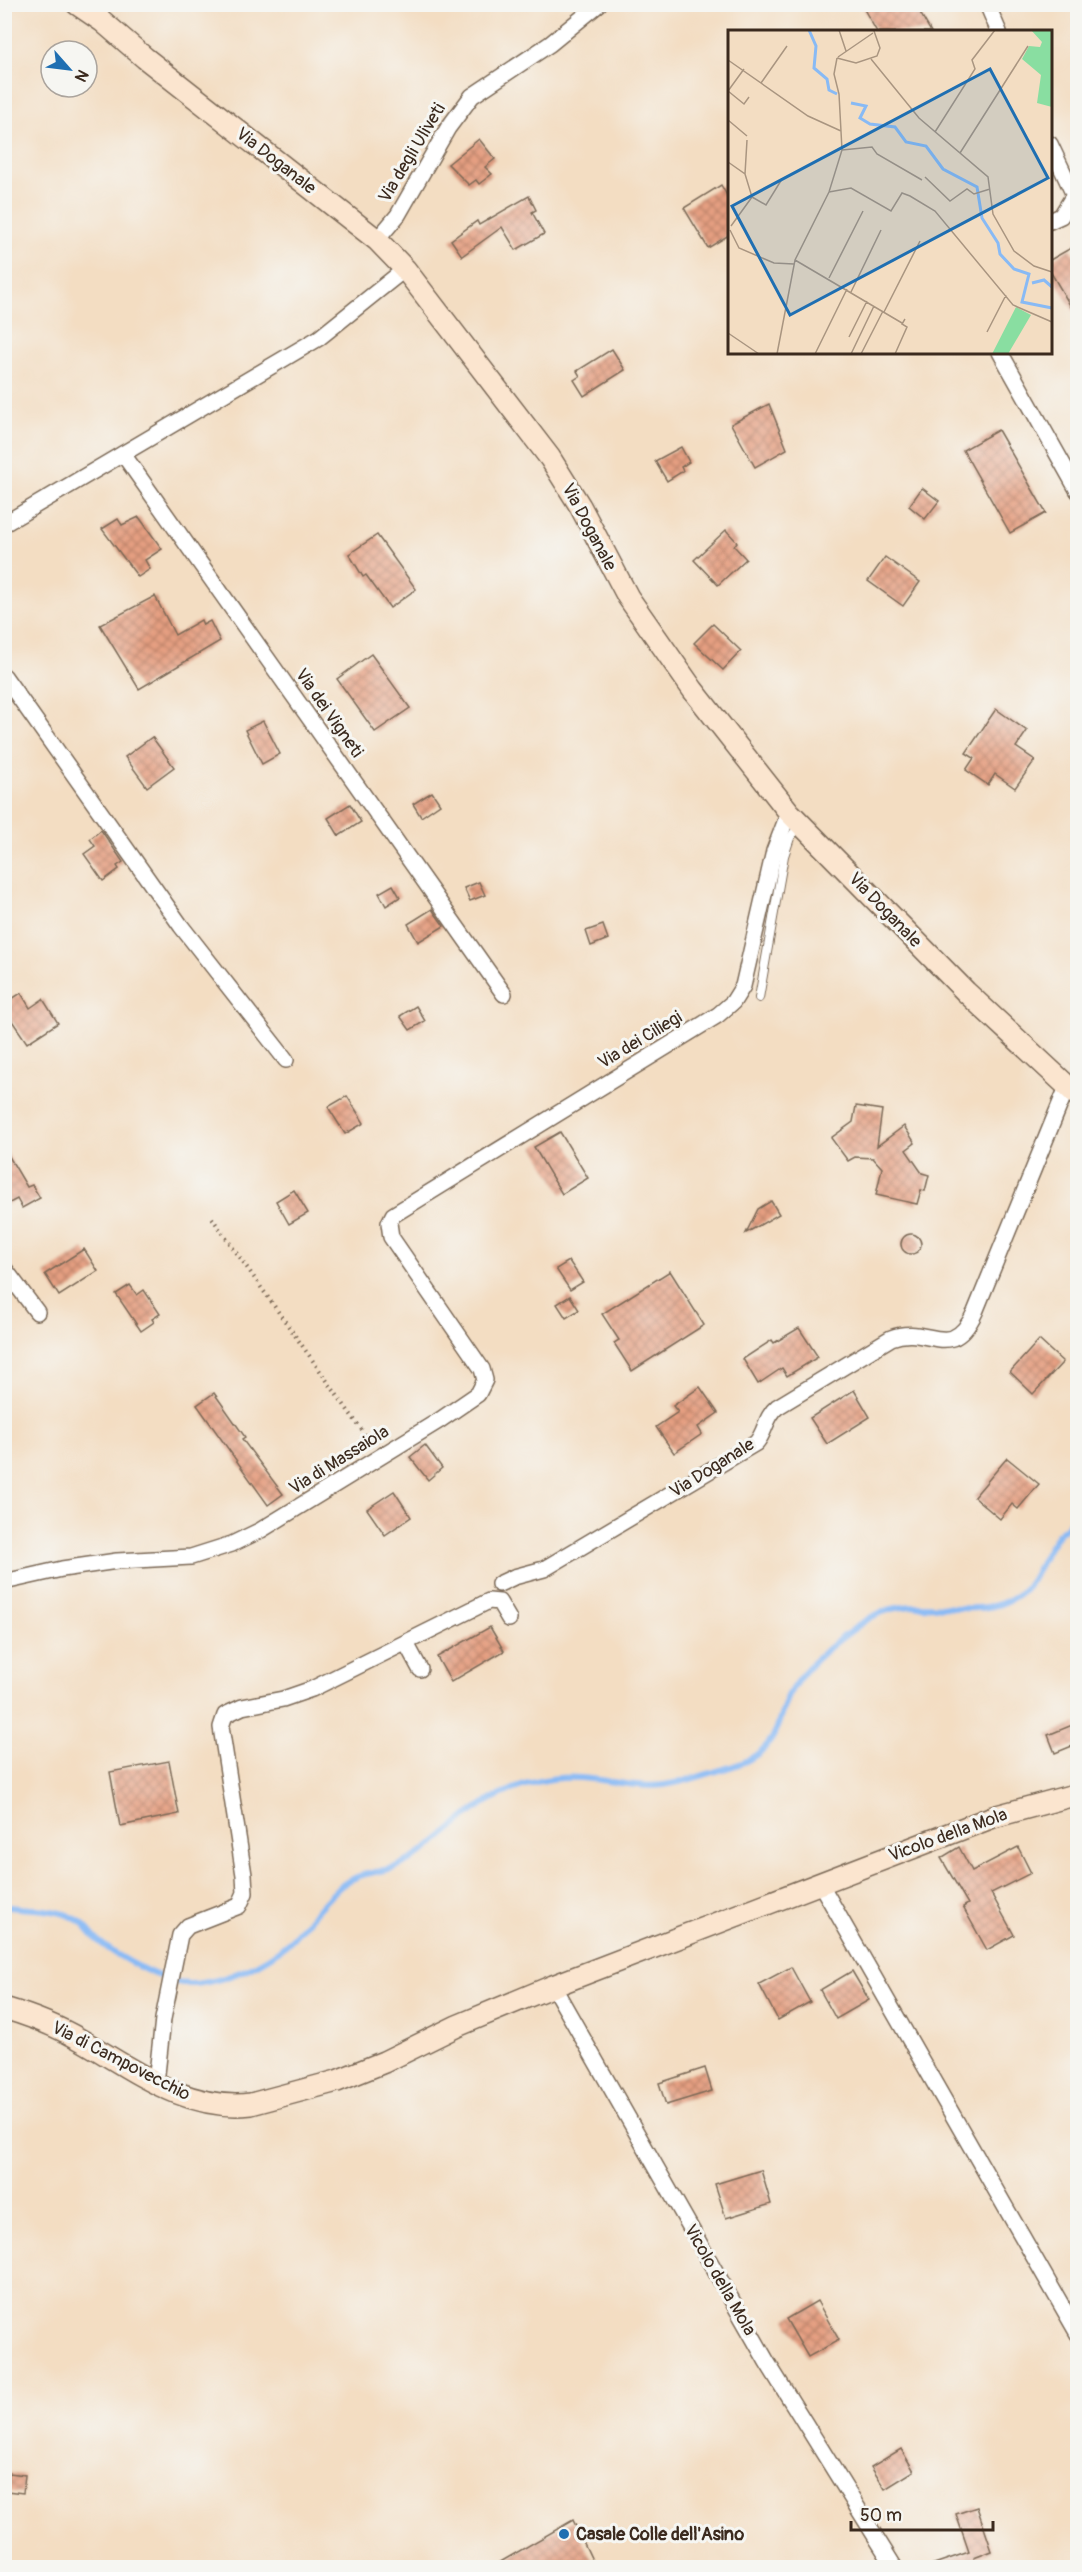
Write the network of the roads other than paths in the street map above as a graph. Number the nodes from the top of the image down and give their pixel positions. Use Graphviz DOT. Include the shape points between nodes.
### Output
graph roads {
  1 [pos="77,4"];
  2 [pos="598,4"];
  3 [pos="987,4"];
  4 [pos="998,30"];
  5 [pos="1052,148"];
  6 [pos="1076,194"];
  7 [pos="1052,220"];
  8 [pos="377,240"];
  9 [pos="405,268"];
  10 [pos="1001,354"];
  11 [pos="123,454"];
  12 [pos="1077,490"];
  13 [pos="4,524"];
  14 [pos="4,676"];
  15 [pos="795,817"];
  16 [pos="504,994"];
  17 [pos="759,998"];
  18 [pos="286,1060"];
  19 [pos="1072,1092"];
  20 [pos="395,1212"];
  21 [pos="4,1268"];
  22 [pos="37,1312"];
  23 [pos="4,1582"];
  24 [pos="499,1584"];
  25 [pos="508,1619"];
  26 [pos="406,1643"];
  27 [pos="420,1669"];
  28 [pos="1077,1794"];
  29 [pos="820,1883"];
  30 [pos="554,1986"];
  31 [pos="4,2008"];
  32 [pos="442,2033"];
  33 [pos="156,2083"];
  34 [pos="1077,2334"];
  35 [pos="895,2568"];
  1 -- 8 [label="main road, Via Doganale"];
  2 -- 8 [label="street, Via degli Uliveti" via="550,44 472,96 448,128 398,215"];
  3 -- 4 [label="street"];
  5 -- 6 [label="street"];
  6 -- 7 [label="street" via="1061,216"];
  8 -- 9 [label="main road, Via Doganale"];
  9 -- 11 [label="street" via="319,338"];
  9 -- 15 [label="main road, Via Doganale" via="550,458 628,597 693,690"];
  10 -- 12 [label="street"];
  11 -- 13 [label="street"];
  11 -- 16 [label="street, Via dei Vigneti"];
  14 -- 18 [label="street" via="181,926"];
  15 -- 17 [label="lane" via="783,856"];
  15 -- 19 [label="main road, Via Doganale" via="928,954"];
  15 -- 20 [label="street, Via dei Ciliegi" via="774,851 743,986 733,1002 718,1015"];
  19 -- 24 [label="street, Via Doganale" via="975,1312 961,1335 949,1339 905,1335 891,1338 777,1407 756,1443 544,1569"];
  20 -- 23 [label="street, Via di Massaiola" via="390,1220 391,1237 476,1358 484,1380 474,1397 261,1530 209,1553 90,1565"];
  21 -- 22 [label="street"];
  25 -- 26 [label="street" via="499,1602 493,1600"];
  26 -- 27 [label="street"];
  26 -- 33 [label="street" via="312,1689 225,1715 221,1727 245,1893 239,1906 188,1926 180,1935"];
  28 -- 29 [label="main road, Vicolo della Mola" via="993,1817"];
  29 -- 30 [label="main road, Vicolo della Mola"];
  29 -- 34 [label="street"];
  30 -- 32 [label="main road, Vicolo della Mola"];
  30 -- 35 [label="street, Vicolo della Mola" via="767,2362"];
  31 -- 33 [label="main road, Via di Campovecchio" via="61,2030"];
  32 -- 33 [label="main road, Via di Campovecchio" via="338,2081 251,2104 213,2104"];
}
